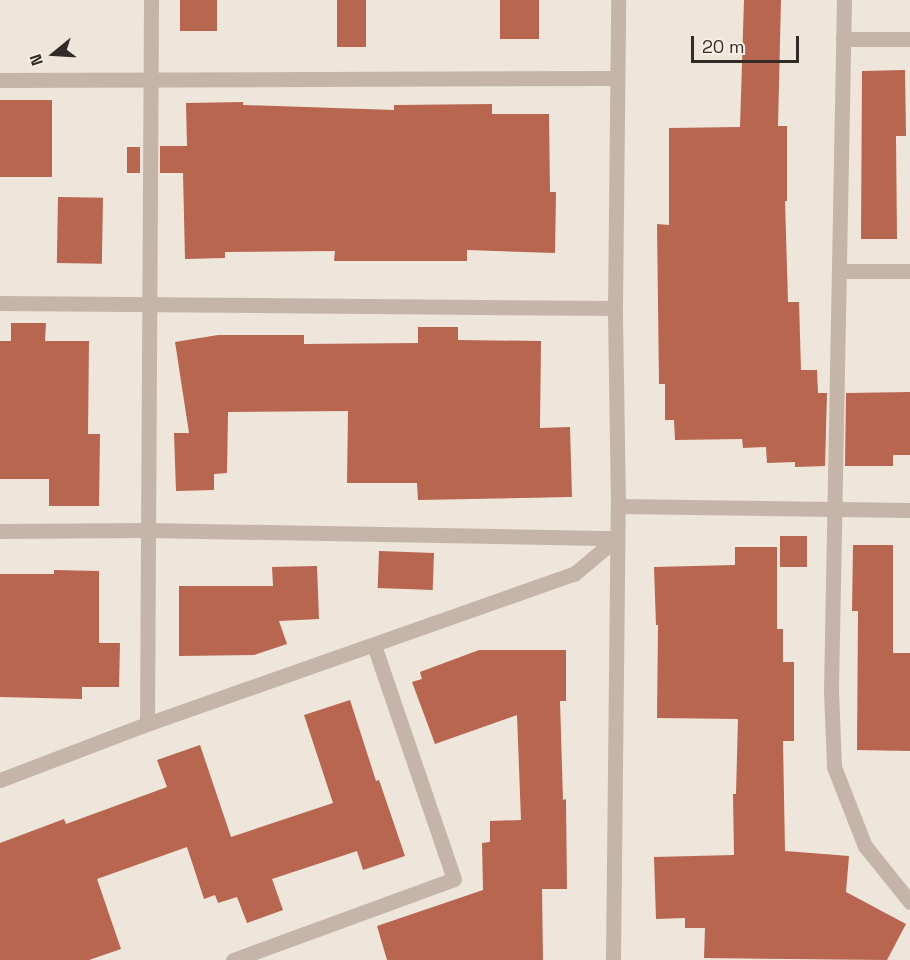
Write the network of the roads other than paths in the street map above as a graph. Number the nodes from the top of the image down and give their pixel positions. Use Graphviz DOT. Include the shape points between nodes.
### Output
graph roads {
  1 [pos="151,0"];
  2 [pos="618,0"];
  3 [pos="844,0"];
  4 [pos="843,39"];
  5 [pos="910,39"];
  6 [pos="617,78"];
  7 [pos="0,80"];
  8 [pos="151,80"];
  9 [pos="840,271"];
  10 [pos="910,271"];
  11 [pos="150,302"];
  12 [pos="0,303"];
  13 [pos="615,309"];
  14 [pos="618,506"];
  15 [pos="910,510"];
  16 [pos="836,511"];
  17 [pos="147,530"];
  18 [pos="0,531"];
  19 [pos="617,538"];
  20 [pos="374,646"];
  21 [pos="147,724"];
  22 [pos="0,780"];
  23 [pos="910,902"];
  24 [pos="233,960"];
  25 [pos="614,960"];
  1 -- 8 [label="street"];
  2 -- 6 [label="street"];
  3 -- 4 [label="street"];
  4 -- 5 [label="street"];
  4 -- 9 [label="street"];
  6 -- 8 [label="street"];
  6 -- 13 [label="street"];
  7 -- 8 [label="street"];
  8 -- 11 [label="street"];
  9 -- 10 [label="street"];
  9 -- 16 [label="street"];
  11 -- 12 [label="street"];
  11 -- 13 [label="street"];
  11 -- 17 [label="street"];
  13 -- 14 [label="street"];
  14 -- 16 [label="street"];
  14 -- 19 [label="street"];
  15 -- 16 [label="street"];
  16 -- 23 [label="street" via="831,691 834,767 865,846"];
  17 -- 18 [label="street"];
  17 -- 19 [label="street"];
  17 -- 21 [label="street"];
  19 -- 20 [label="street" via="574,574"];
  19 -- 25 [label="street"];
  20 -- 21 [label="street"];
  20 -- 24 [label="street" via="454,879"];
  21 -- 22 [label="street"];
}
